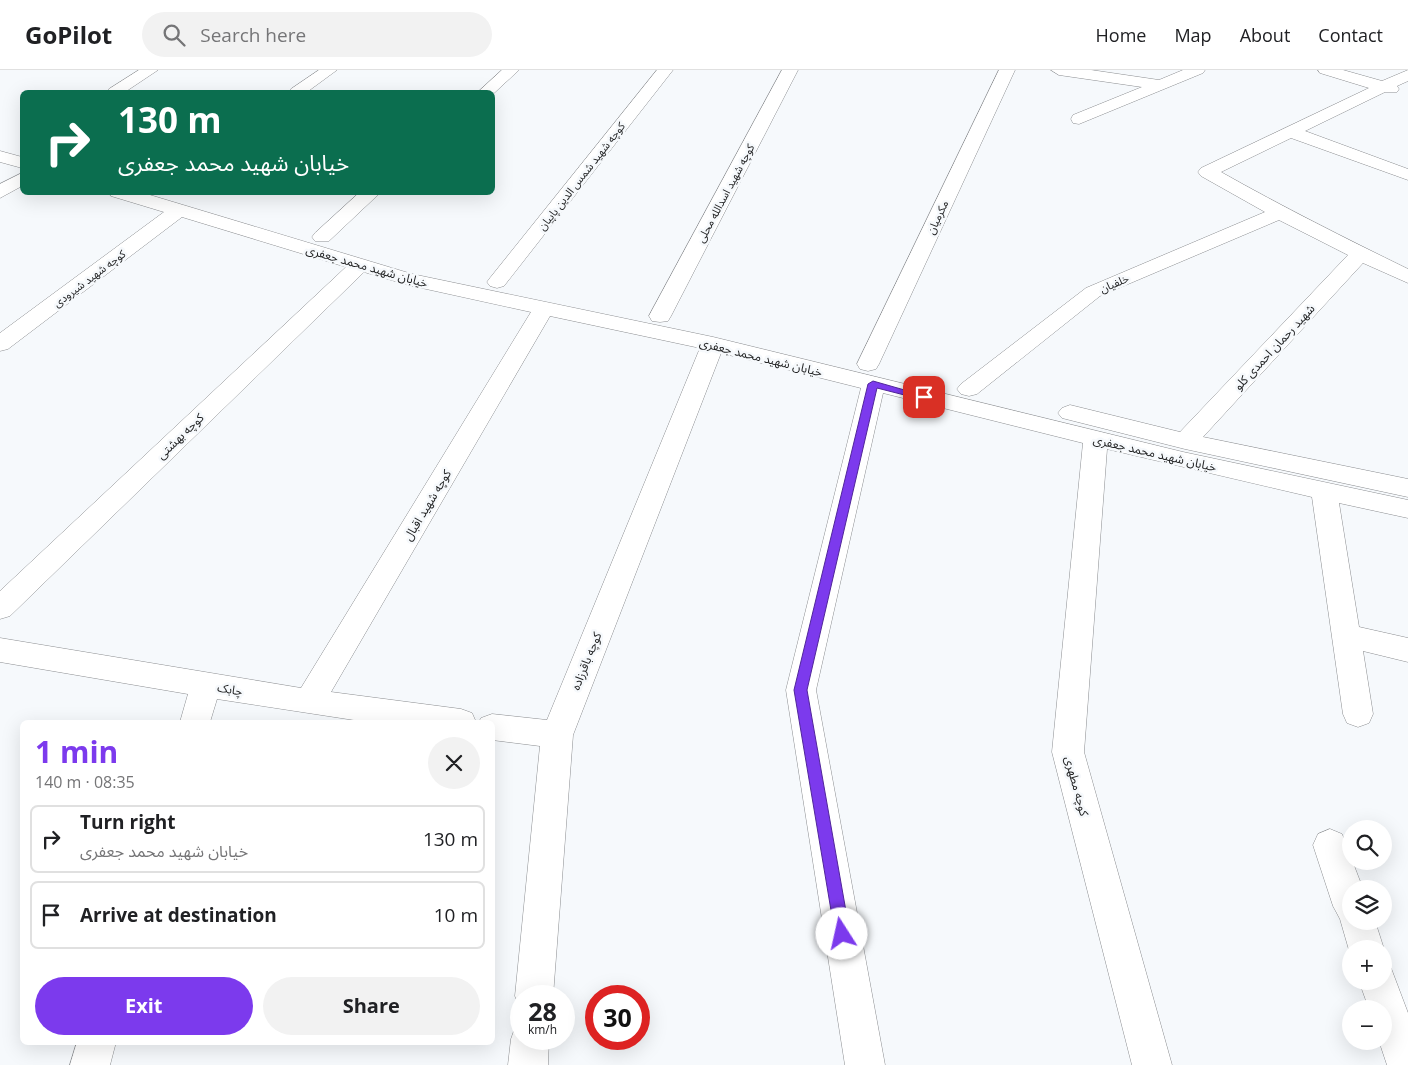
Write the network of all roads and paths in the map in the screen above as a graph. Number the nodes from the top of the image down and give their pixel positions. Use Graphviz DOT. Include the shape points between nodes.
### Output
graph roads {
  1 [pos="150,70"];
  2 [pos="329,70"];
  3 [pos="511,70"];
  4 [pos="665,70"];
  5 [pos="790,70"];
  6 [pos="1007,70"];
  7 [pos="1059,70"];
  8 [pos="1197,70"];
  9 [pos="1326,70"];
  10 [pos="1408,75"];
  11 [pos="1161,85"];
  12 [pos="1382,87"];
  13 [pos="118,90"];
  14 [pos="300,90"];
  15 [pos="488,90"];
  16 [pos="1408,94"];
  17 [pos="1079,119"];
  18 [pos="1290,132"];
  19 [pos="20,146"];
  20 [pos="1,151"];
  21 [pos="20,163"];
  22 [pos="1408,176"];
  23 [pos="20,179"];
  24 [pos="0,192"];
  25 [pos="135,195"];
  26 [pos="369,195"];
  27 [pos="175,202"];
  28 [pos="1280,213"];
  29 [pos="322,237"];
  30 [pos="1362,252"];
  31 [pos="360,265"];
  32 [pos="1408,277"];
  33 [pos="497,282"];
  34 [pos="544,308"];
  35 [pos="660,316"];
  36 [pos="0,344"];
  37 [pos="713,344"];
  38 [pos="871,374"];
  39 [pos="969,389"];
  40 [pos="1096,439"];
  41 [pos="1185,441"];
  42 [pos="1408,488"];
  43 [pos="1324,491"];
  44 [pos="1408,509"];
  45 [pos="0,608"];
  46 [pos="1346,636"];
  47 [pos="0,650"];
  48 [pos="1408,650"];
  49 [pos="206,685"];
  50 [pos="309,702"];
  51 [pos="1358,714"];
  52 [pos="196,720"];
  53 [pos="446,720"];
  54 [pos="495,727"];
  55 [pos="557,735"];
  56 [pos="1330,845"];
  57 [pos="1342,880"];
  58 [pos="535,985"];
  59 [pos="1381,990"];
  60 [pos="96,1045"];
  61 [pos="529,1050"];
  62 [pos="90,1065"];
  63 [pos="528,1065"];
  64 [pos="865,1065"];
  65 [pos="1152,1065"];
  66 [pos="1407,1065"];
  1 -- 13 [label="street"];
  2 -- 14 [label="street"];
  3 -- 15 [label="street"];
  4 -- 33 [label="street, کوچه شهید شمس الدین پاپیان"];
  5 -- 35 [label="street, کوچه شهید اسدالله محلی"];
  6 -- 38 [label="street, مکرمیان"];
  7 -- 11 [label="street"];
  8 -- 11 [label="street"];
  9 -- 12 [label="street"];
  10 -- 12 [label="street"];
  11 -- 17 [label="street"];
  12 -- 16 [label="street"];
  12 -- 18 [label="street"];
  18 -- 22 [label="street"];
  18 -- 28 [label="street" via="1208,172"];
  19 -- 20 [label="street"];
  20 -- 21 [label="street"];
  23 -- 24 [label="street"];
  25 -- 27 [label="street, خیابان شهید محمد جعفری"];
  26 -- 29 [label="street"];
  27 -- 29 [label="street, خیابان شهید محمد جعفری"];
  27 -- 31 [label="street, خیابان شهید محمد جعفری"];
  27 -- 36 [label="street, کوچه شهید شیرودی"];
  28 -- 30 [label="street"];
  28 -- 39 [label="street, خلفیان" via="1093,292"];
  29 -- 33 [label="street, خیابان شهید محمد جعفری" via="422,266"];
  30 -- 32 [label="street"];
  30 -- 41 [label="street, شهید رحمان احمدی کلو"];
  31 -- 34 [label="street, خیابان شهید محمد جعفری" via="408,279"];
  31 -- 45 [label="street, کوچه بهشتی"];
  33 -- 35 [label="street, خیابان شهید محمد جعفری"];
  34 -- 37 [label="street, خیابان شهید محمد جعفری"];
  34 -- 50 [label="street, کوچه شهید اقبال"];
  35 -- 38 [label="street, خیابان شهید محمد جعفری"];
  37 -- 38 [label="street, خیابان شهید محمد جعفری"];
  37 -- 55 [label="street, کوچه باقرزاده"];
  38 -- 39 [label="street, خیابان شهید محمد جعفری"];
  38 -- 40 [label="street, خیابان شهید محمد جعفری"];
  38 -- 64 [label="street, مکرمیان" via="801,690"];
  39 -- 41 [label="street, خیابان شهید محمد جعفری"];
  40 -- 43 [label="street, خیابان شهید محمد جعفری"];
  40 -- 65 [label="street, کوچه مطهری" via="1068,752"];
  41 -- 42 [label="street, خیابان شهید محمد جعفری"];
  43 -- 44 [label="street, خیابان شهید محمد جعفری"];
  43 -- 46 [label="street"];
  46 -- 48 [label="street"];
  46 -- 51 [label="street"];
  47 -- 49 [label="street, چابک"];
  49 -- 50 [label="street, چابک"];
  49 -- 52 [label="street"];
  50 -- 53 [label="street, چابک"];
  54 -- 55 [label="street"];
  55 -- 58 [label="street, کوچه باقرزاده"];
  56 -- 57 [label="street"];
  59 -- 66 [label="street"];
  60 -- 62 [label="street"];
  61 -- 63 [label="street"];
}
